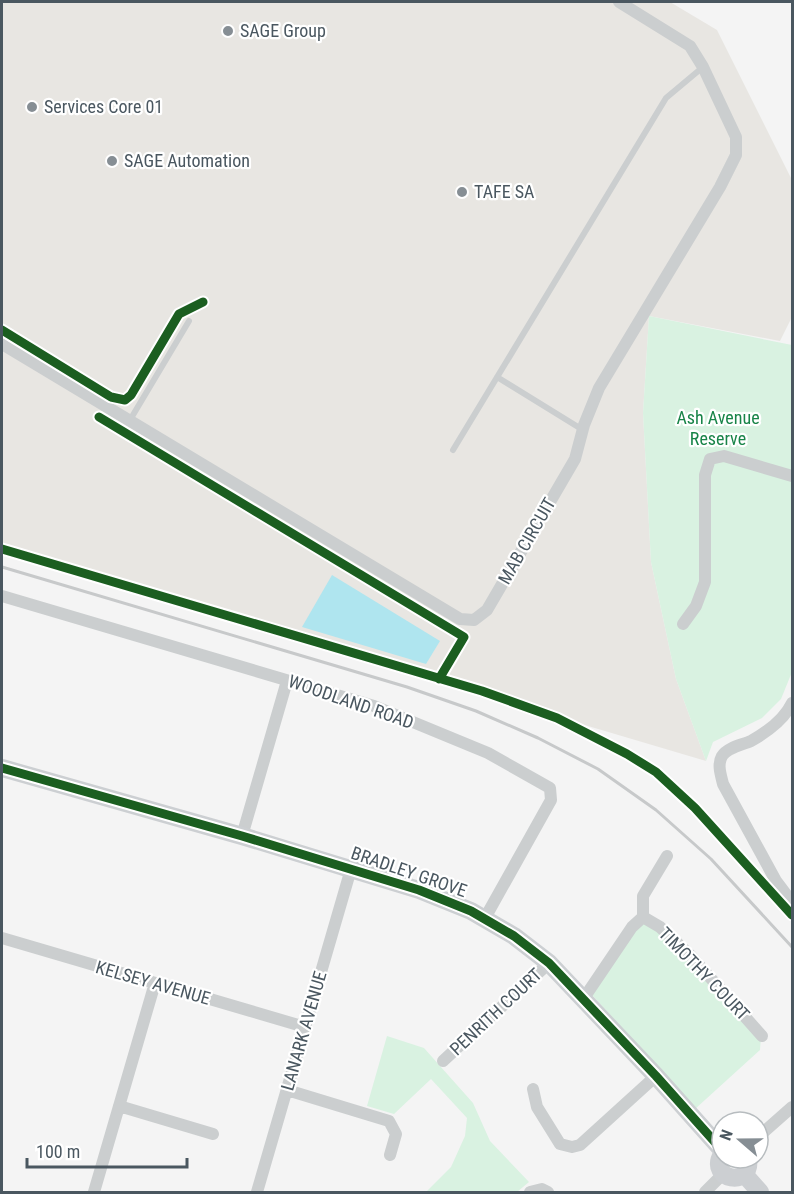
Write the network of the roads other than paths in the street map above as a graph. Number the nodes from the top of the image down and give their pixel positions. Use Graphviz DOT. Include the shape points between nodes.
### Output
graph roads {
  1 [pos="619,2"];
  2 [pos="703,67"];
  3 [pos="189,321"];
  4 [pos="2,344"];
  5 [pos="497,377"];
  6 [pos="130,420"];
  7 [pos="583,430"];
  8 [pos="453,450"];
  9 [pos="792,476"];
  10 [pos="2,596"];
  11 [pos="683,624"];
  12 [pos="287,681"];
  13 [pos="792,703"];
  14 [pos="2,768"];
  15 [pos="242,836"];
  16 [pos="667,856"];
  17 [pos="351,869"];
  18 [pos="792,902"];
  19 [pos="643,917"];
  20 [pos="485,918"];
  21 [pos="2,940"];
  22 [pos="549,963"];
  23 [pos="155,984"];
  24 [pos="584,998"];
  25 [pos="305,1027"];
  26 [pos="762,1036"];
  27 [pos="443,1061"];
  28 [pos="656,1076"];
  29 [pos="533,1089"];
  30 [pos="287,1090"];
  31 [pos="119,1106"];
  32 [pos="792,1107"];
  33 [pos="770,1126"];
  34 [pos="213,1134"];
  35 [pos="710,1138"];
  36 [pos="390,1155"];
  37 [pos="721,1170"];
  38 [pos="742,1170"];
  39 [pos="748,1170"];
  40 [pos="723,1174"];
  41 [pos="94,1192"];
  42 [pos="257,1192"];
  43 [pos="705,1192"];
  44 [pos="760,1192"];
  1 -- 2 [label="street, MAB CIRCUIT" via="690,46"];
  2 -- 5 [label="lane" via="666,98"];
  2 -- 7 [label="street, MAB CIRCUIT" via="736,137 736,155 599,388"];
  3 -- 6 [label="lane"];
  4 -- 6 [label="street, MAB CIRCUIT"];
  5 -- 7 [label="lane"];
  5 -- 8 [label="lane"];
  6 -- 7 [label="street, MAB CIRCUIT" via="467,620 474,620 487,610 575,459"];
  9 -- 11 [label="street" via="724,456 710,459 705,475 705,582 696,606"];
  10 -- 12 [label="street, WOODLAND ROAD"];
  12 -- 15 [label="street"];
  12 -- 20 [label="street, WOODLAND ROAD" via="374,706 488,753 550,788 551,800"];
  13 -- 18 [label="street" via="774,726 722,756 719,769 723,784 776,881"];
  14 -- 15 [label="street, BRADLEY GROVE"];
  15 -- 17 [label="street, BRADLEY GROVE"];
  16 -- 19 [label="street, TIMOTHY COURT" via="643,896"];
  17 -- 20 [label="street, BRADLEY GROVE" via="419,890"];
  17 -- 25 [label="street, LANARK AVENUE"];
  19 -- 24 [label="street, TIMOTHY COURT" via="632,927"];
  19 -- 26 [label="street, TIMOTHY COURT" via="691,956"];
  20 -- 22 [label="street, BRADLEY GROVE"];
  21 -- 23 [label="street, KELSEY AVENUE"];
  22 -- 24 [label="street, BRADLEY GROVE"];
  22 -- 27 [label="street, PENRITH COURT"];
  23 -- 25 [label="street, KELSEY AVENUE"];
  23 -- 31 [label="street"];
  24 -- 28 [label="street, BRADLEY GROVE"];
  25 -- 30 [label="street, LANARK AVENUE"];
  28 -- 29 [label="street" via="580,1145 572,1147 560,1143 537,1107"];
  28 -- 35 [label="street, BRADLEY GROVE"];
  30 -- 36 [label="street" via="389,1121 396,1134"];
  30 -- 42 [label="street, LANARK AVENUE"];
  31 -- 34 [label="street"];
  31 -- 41 [label="street"];
  32 -- 33 [label="street"];
  37 -- 40 [label="street"];
  38 -- 40 [label="street" via="735,1178"];
  39 -- 44 [label="street"];
  40 -- 43 [label="street"];
}
